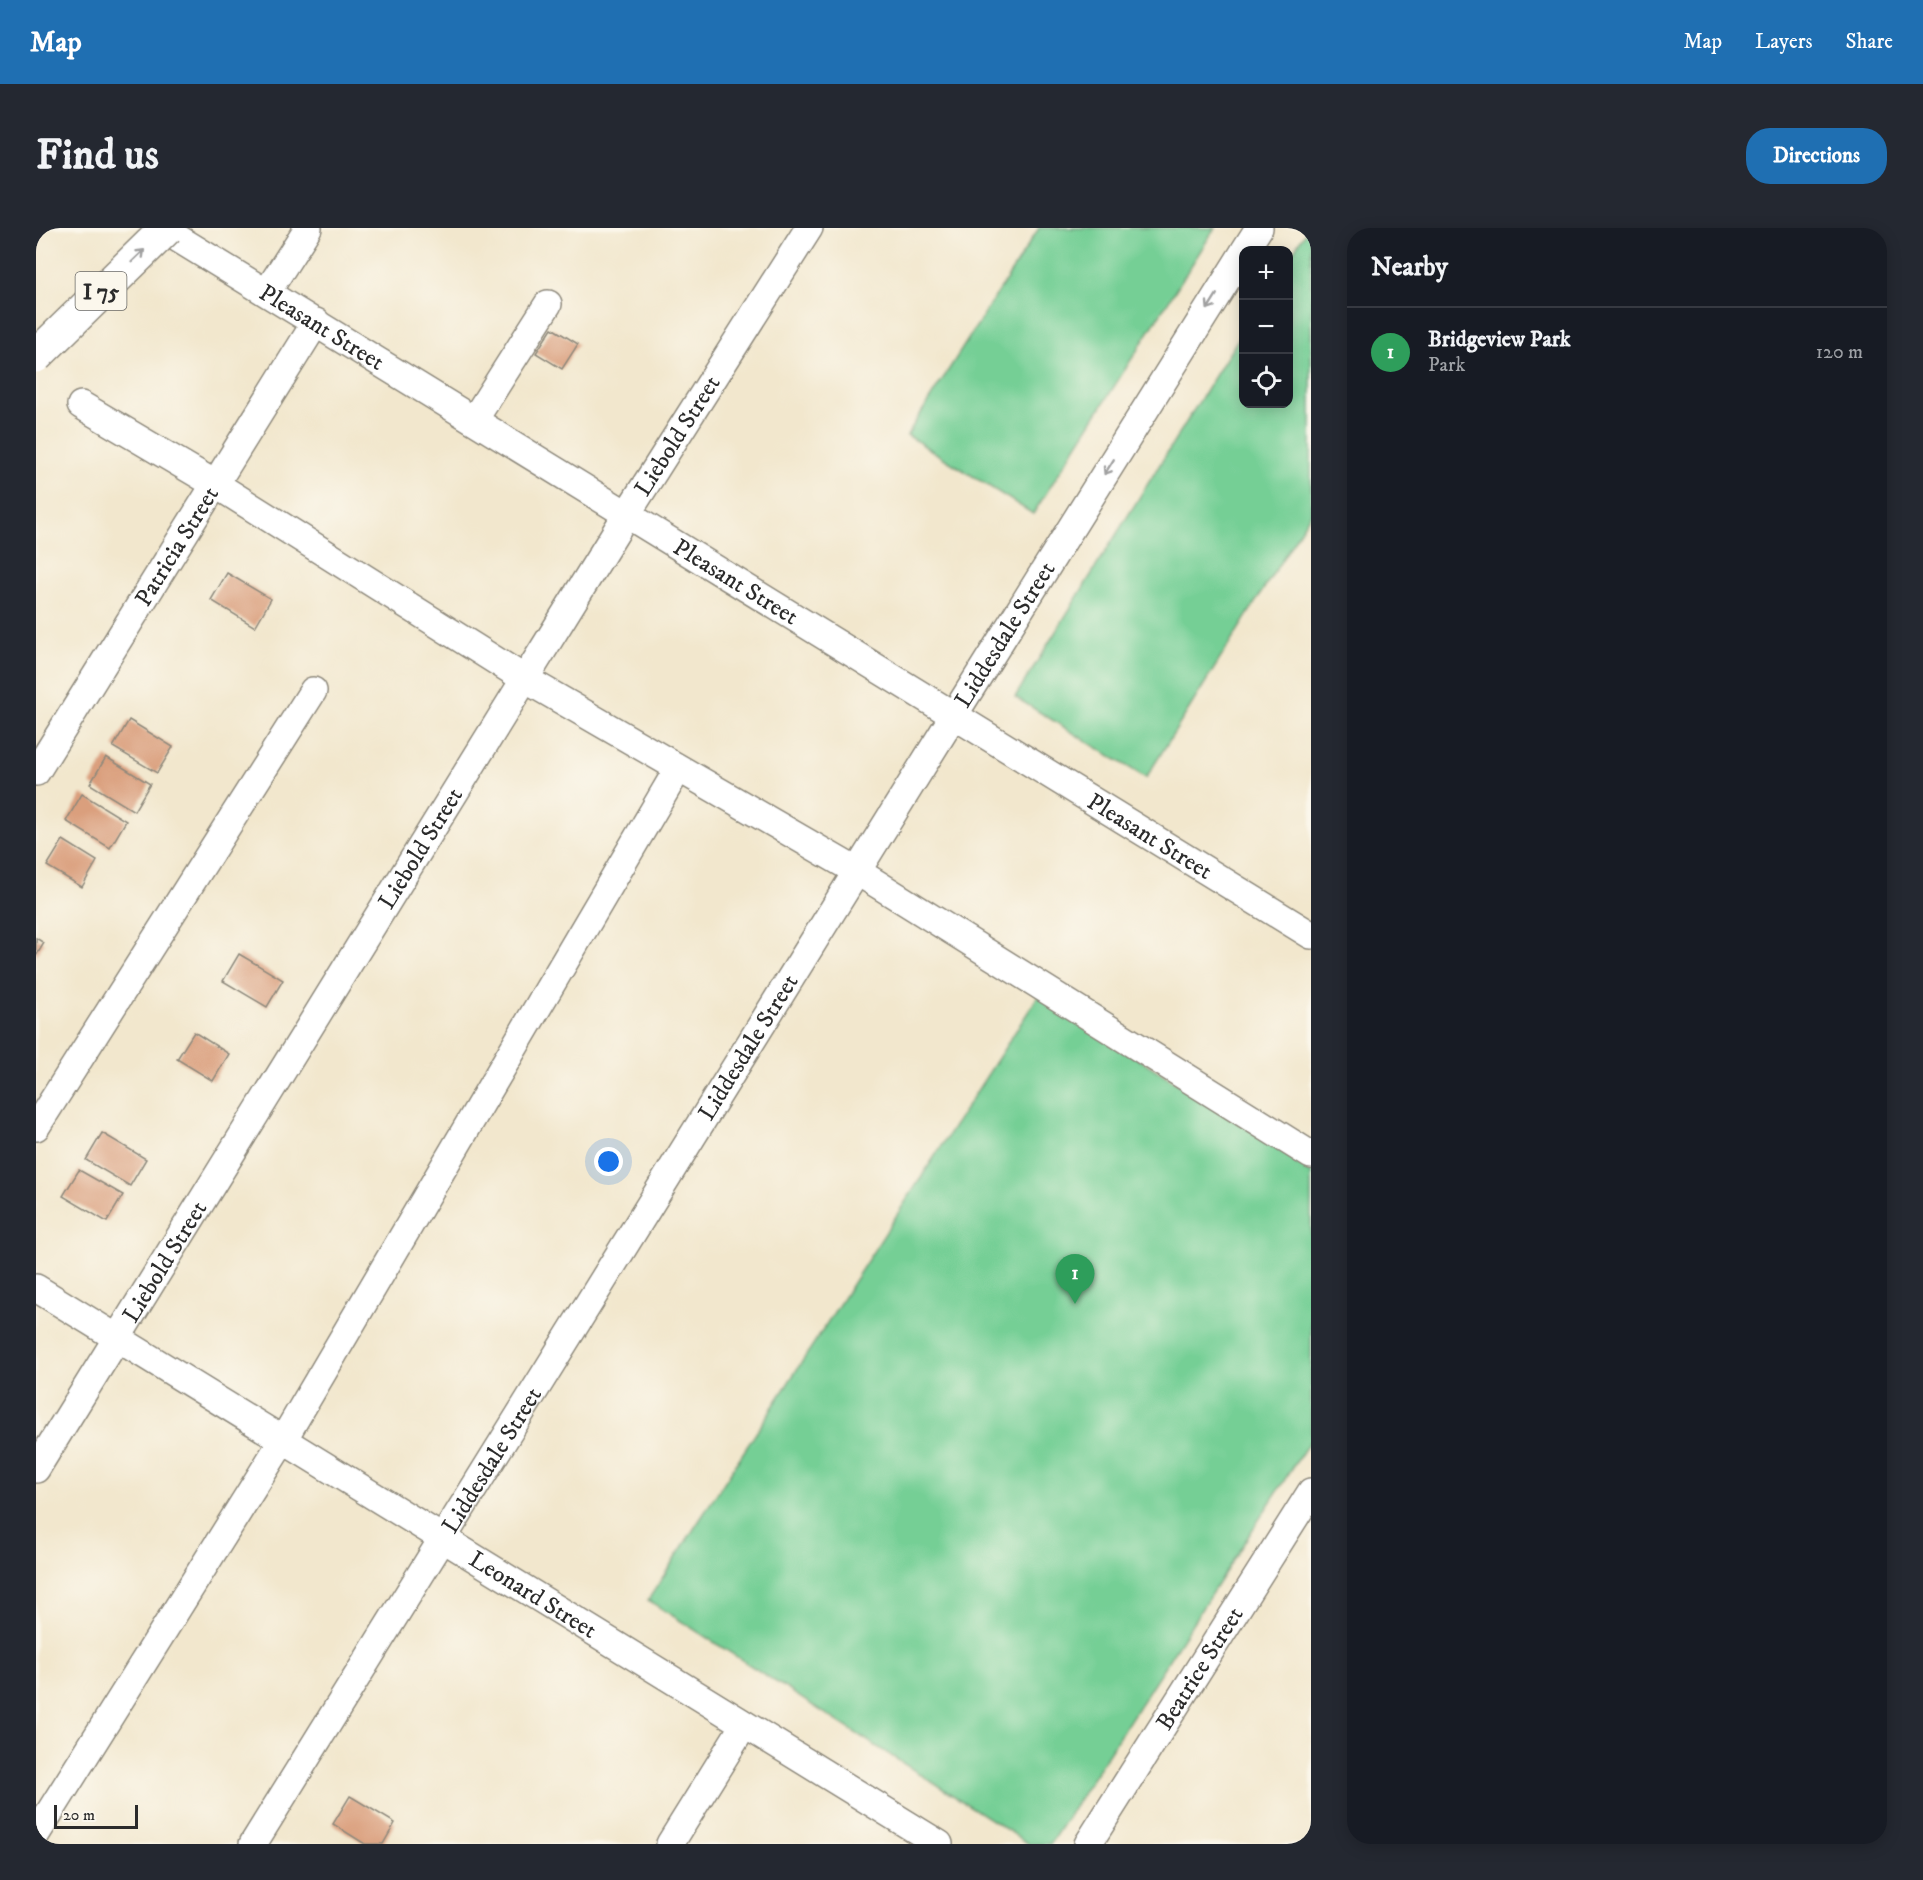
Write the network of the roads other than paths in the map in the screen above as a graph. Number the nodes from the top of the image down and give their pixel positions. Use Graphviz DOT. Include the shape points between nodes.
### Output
graph roads {
  1 [pos="161,228"];
  2 [pos="167,228"];
  3 [pos="308,228"];
  4 [pos="809,228"];
  5 [pos="1259,228"];
  6 [pos="1247,246"];
  7 [pos="1239,259"];
  8 [pos="267,292"];
  9 [pos="548,304"];
  10 [pos="316,322"];
  11 [pos="36,356"];
  12 [pos="81,405"];
  13 [pos="474,420"];
  14 [pos="215,484"];
  15 [pos="627,514"];
  16 [pos="525,679"];
  17 [pos="313,691"];
  18 [pos="954,715"];
  19 [pos="678,769"];
  20 [pos="36,772"];
  21 [pos="858,872"];
  22 [pos="1311,935"];
  23 [pos="36,1127"];
  24 [pos="1311,1155"];
  25 [pos="36,1288"];
  26 [pos="117,1338"];
  27 [pos="283,1440"];
  28 [pos="36,1469"];
  29 [pos="1311,1492"];
  30 [pos="443,1538"];
  31 [pos="744,1725"];
  32 [pos="36,1834"];
  33 [pos="253,1844"];
  34 [pos="670,1844"];
  35 [pos="939,1844"];
  36 [pos="1088,1844"];
  1 -- 8 [label="street, Pleasant Street"];
  11 -- 2 [label="highway, I 75, one-way, bridge"];
  3 -- 8 [label="street"];
  4 -- 15 [label="street, Liebold Street"];
  5 -- 6 [label="street, Liddesdale Street"];
  7 -- 18 [label="street, Liddesdale Street, one-way"];
  8 -- 10 [label="street, Pleasant Street"];
  9 -- 13 [label="street"];
  10 -- 13 [label="street, Pleasant Street"];
  10 -- 14 [label="street, Patricia Street"];
  12 -- 14 [label="street"];
  13 -- 15 [label="street, Pleasant Street"];
  14 -- 16 [label="street"];
  14 -- 20 [label="street, Patricia Street"];
  15 -- 16 [label="street, Liebold Street"];
  15 -- 18 [label="street, Pleasant Street"];
  16 -- 19 [label="street"];
  16 -- 26 [label="street, Liebold Street"];
  17 -- 23 [label="street"];
  18 -- 21 [label="street, Liddesdale Street"];
  18 -- 22 [label="street, Pleasant Street"];
  19 -- 21 [label="street"];
  19 -- 27 [label="street"];
  21 -- 24 [label="street"];
  21 -- 30 [label="street, Liddesdale Street"];
  25 -- 26 [label="street, Leonard Street"];
  26 -- 27 [label="street, Leonard Street"];
  26 -- 28 [label="street, Liebold Street"];
  27 -- 30 [label="street, Leonard Street"];
  27 -- 32 [label="street"];
  29 -- 36 [label="street, Beatrice Street"];
  30 -- 31 [label="street, Leonard Street"];
  30 -- 33 [label="street, Liddesdale Street"];
  31 -- 34 [label="street"];
  31 -- 35 [label="street, Leonard Street"];
}
